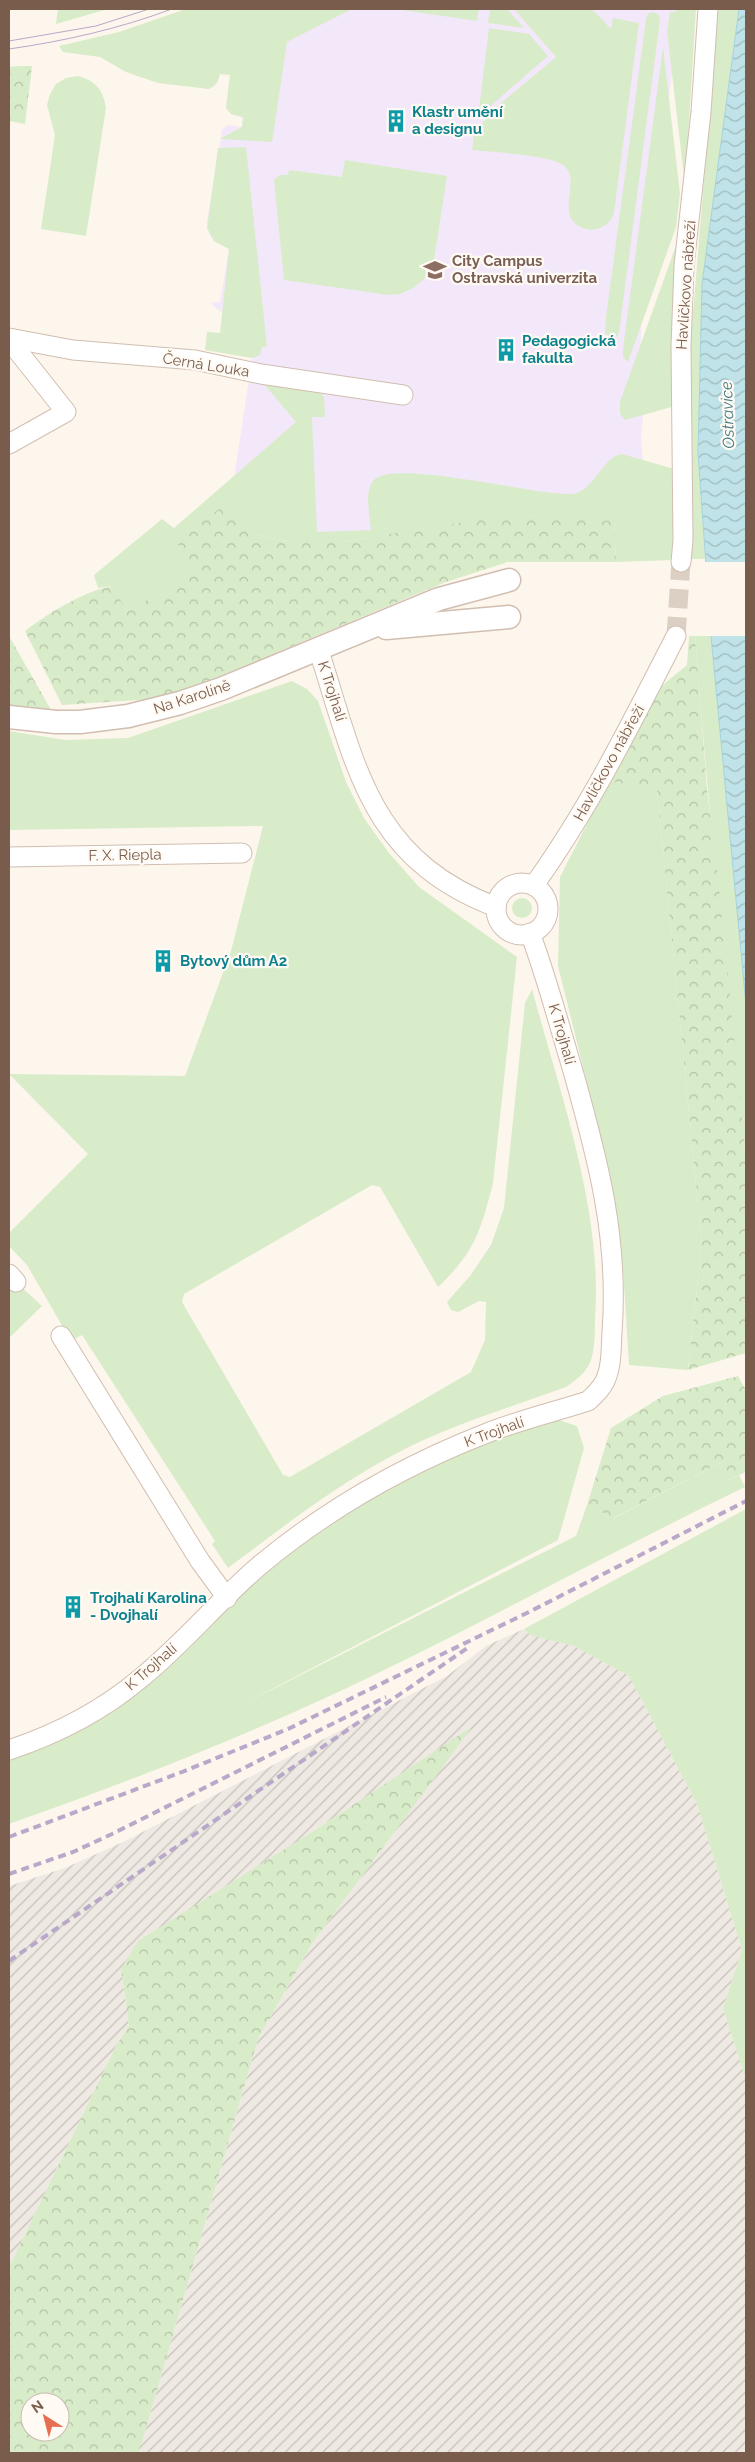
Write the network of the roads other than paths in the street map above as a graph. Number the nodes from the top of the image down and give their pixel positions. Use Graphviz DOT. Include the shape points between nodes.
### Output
graph roads {
  1 [pos="708,9"];
  2 [pos="9,339"];
  3 [pos="403,395"];
  4 [pos="9,444"];
  5 [pos="681,562"];
  6 [pos="509,580"];
  7 [pos="509,617"];
  8 [pos="365,630"];
  9 [pos="676,636"];
  10 [pos="318,648"];
  11 [pos="9,718"];
  12 [pos="242,853"];
  13 [pos="9,856"];
  14 [pos="534,886"];
  15 [pos="496,906"];
  16 [pos="530,933"];
  17 [pos="61,1336"];
  18 [pos="227,1598"];
  19 [pos="9,1750"];
  1 -- 5 [label="street, Havlíčkovo nábřeží" via="701,112 684,266"];
  2 -- 3 [label="street, Černá Louka" via="73,350 195,360 261,374"];
  2 -- 4 [label="street" via="66,412"];
  6 -- 8 [label="street" via="440,599"];
  7 -- 8 [label="street"];
  8 -- 10 [label="street, Na Karolíně"];
  9 -- 14 [label="street, Havlíčkovo nábřeží" via="605,774"];
  10 -- 11 [label="street, Na Karolíně" via="222,689 153,710 80,722"];
  10 -- 15 [label="street, K Trojhalí" via="357,770 390,830 408,853 432,874 455,889"];
  12 -- 13 [label="street, F. X. Riepla"];
  14 -- 15 [label="street" via="517,883 509,886"];
  14 -- 16 [label="street" via="544,894 548,908 544,922"];
  15 -- 16 [label="street" via="497,915 506,929"];
  16 -- 18 [label="street, K Trojhalí" via="544,971 597,1157 608,1213 614,1309 606,1380 588,1401 488,1433 421,1461 333,1510 260,1566"];
  17 -- 18 [label="street" via="203,1567"];
  18 -- 19 [label="street, K Trojhalí" via="141,1678 95,1711 61,1730"];
}
